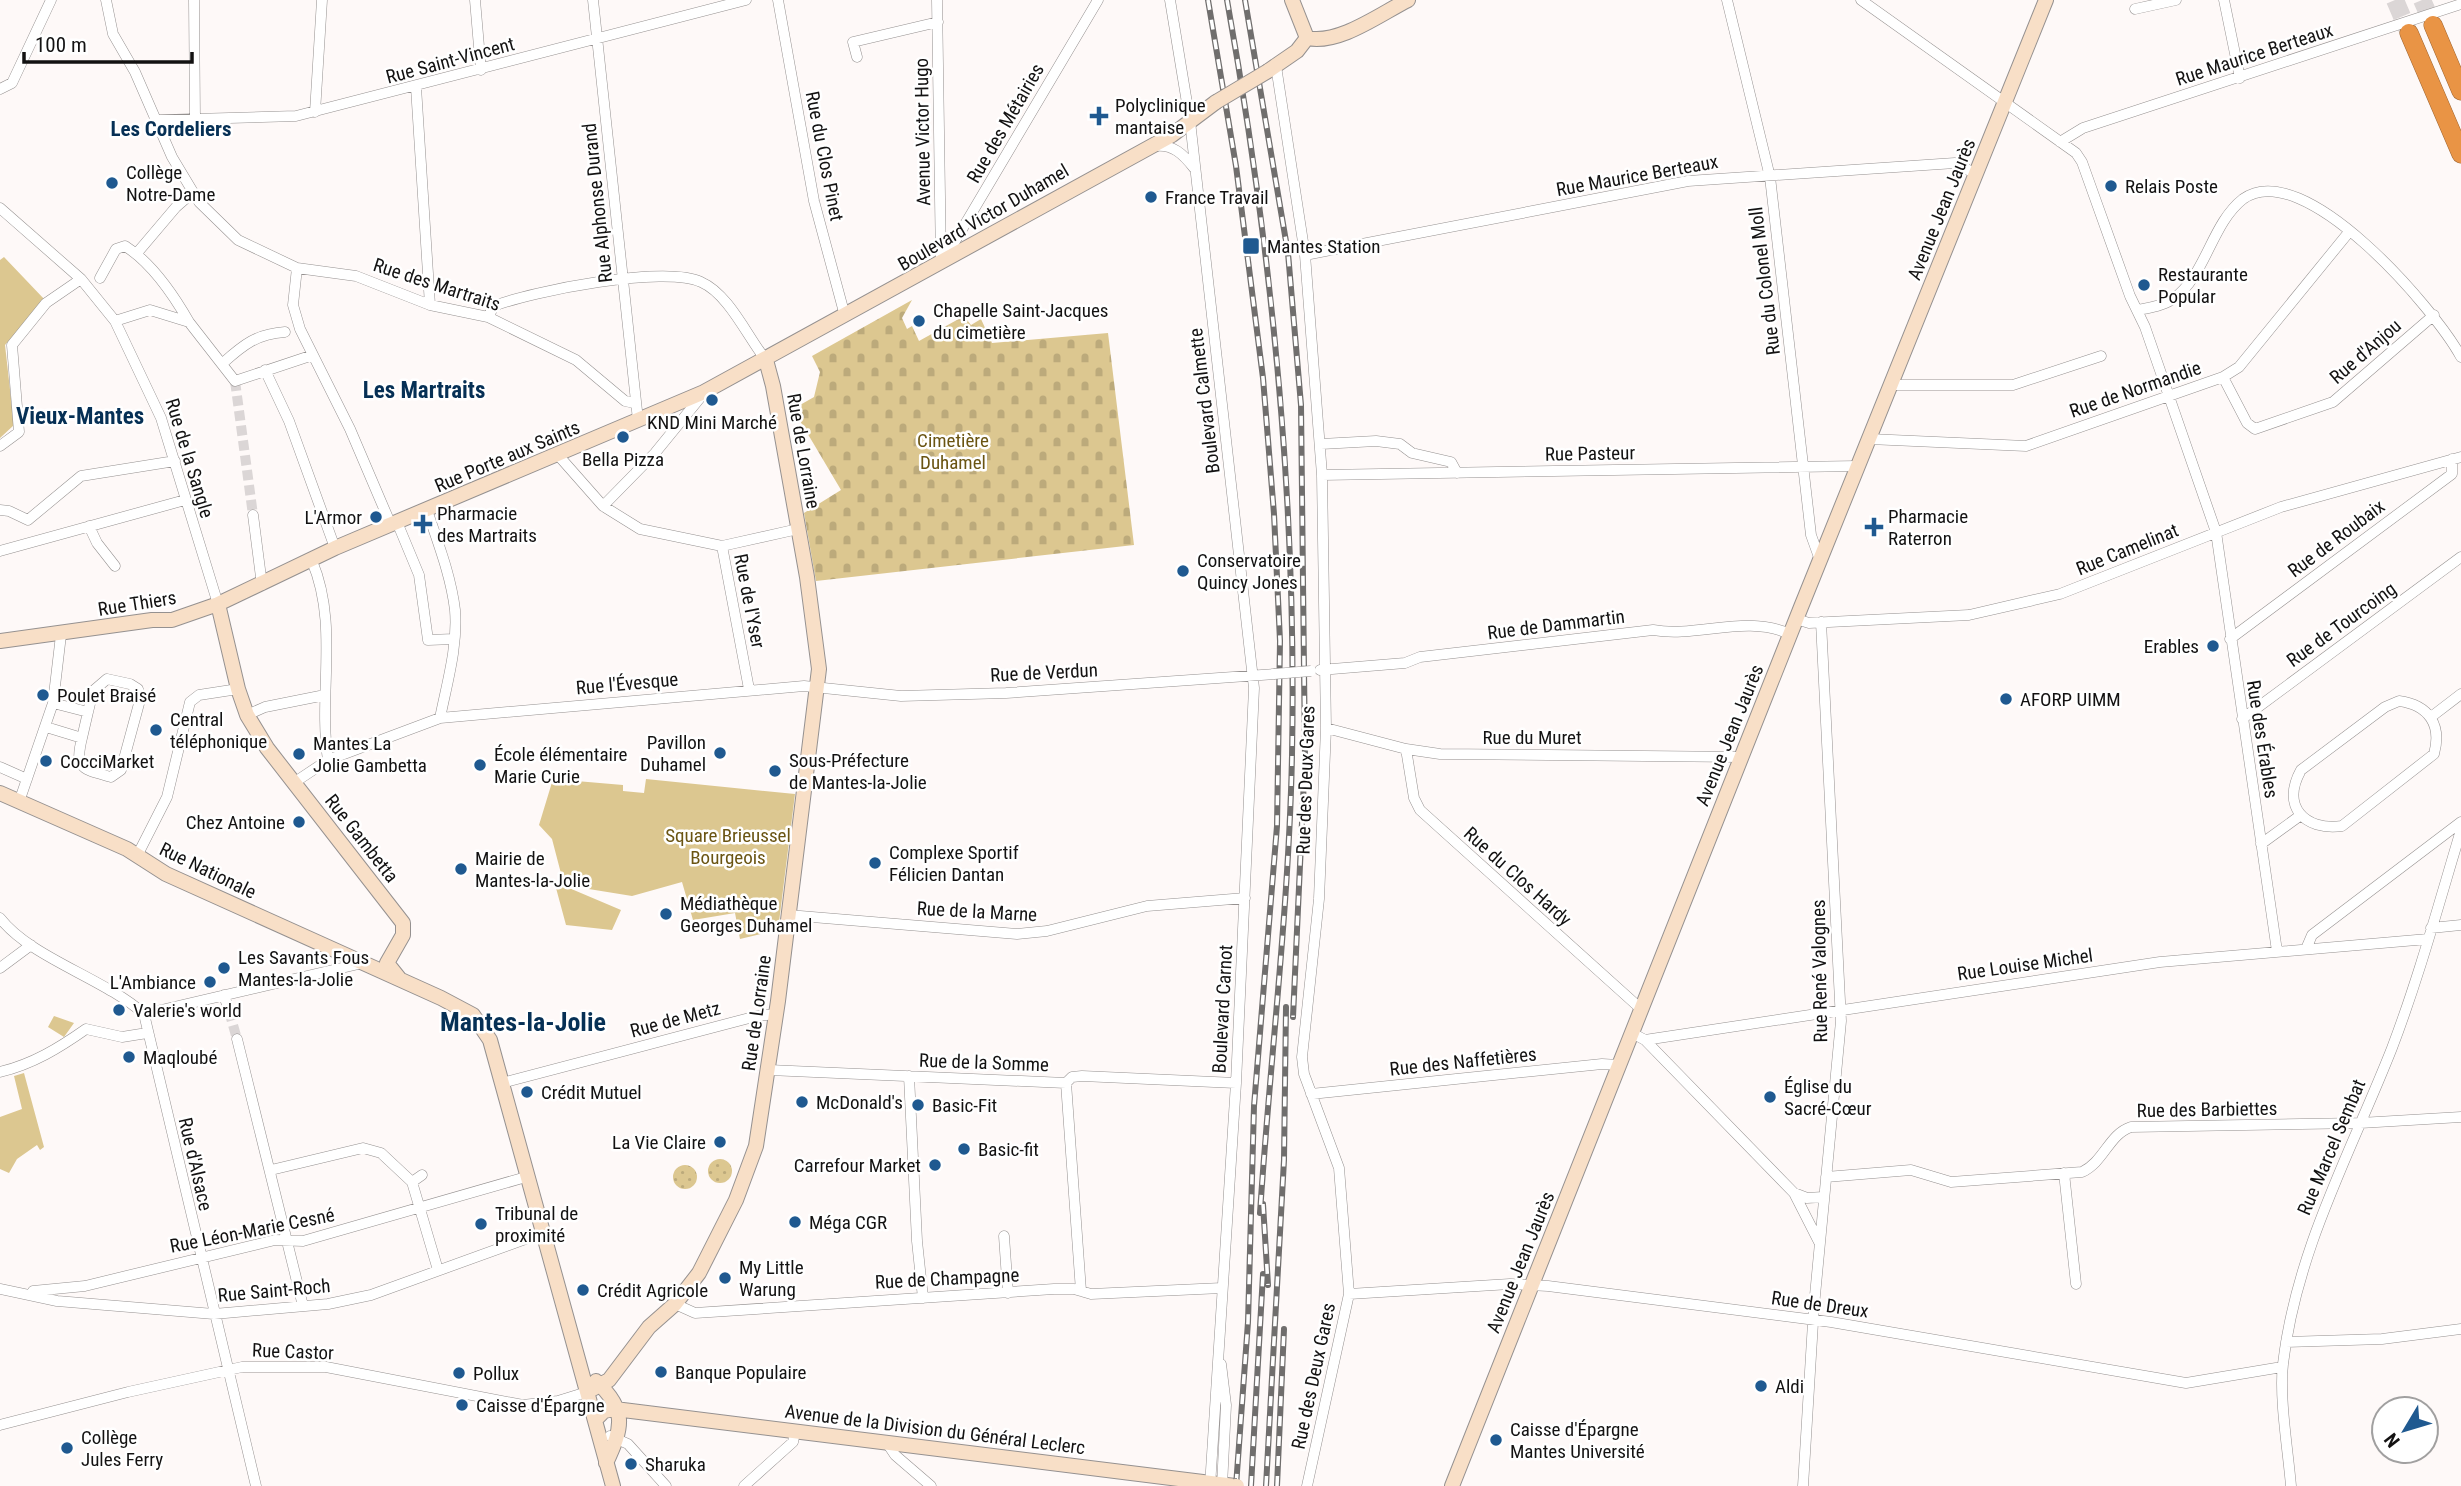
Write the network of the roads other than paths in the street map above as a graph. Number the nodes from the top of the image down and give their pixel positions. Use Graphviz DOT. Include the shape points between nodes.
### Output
graph roads {
  1 [pos="51,0"];
  2 [pos="106,0"];
  3 [pos="194,0"];
  4 [pos="322,0"];
  5 [pos="475,0"];
  6 [pos="593,0"];
  7 [pos="746,0"];
  8 [pos="778,0"];
  9 [pos="937,0"];
  10 [pos="1098,0"];
  11 [pos="1170,0"];
  12 [pos="1292,0"];
  13 [pos="1301,0"];
  14 [pos="1408,0"];
  15 [pos="1727,0"];
  16 [pos="1861,0"];
  17 [pos="2046,0"];
  18 [pos="2176,0"];
  19 [pos="2224,0"];
  20 [pos="2461,4"];
  21 [pos="2135,9"];
  22 [pos="938,22"];
  23 [pos="2433,25"];
  24 [pos="1305,31"];
  25 [pos="2409,33"];
  26 [pos="597,39"];
  27 [pos="857,57"];
  28 [pos="1272,68"];
  29 [pos="481,70"];
  30 [pos="2240,78"];
  31 [pos="416,87"];
  32 [pos="0,89"];
  33 [pos="2461,91"];
  34 [pos="2005,103"];
  35 [pos="315,112"];
  36 [pos="195,119"];
  37 [pos="158,120"];
  38 [pos="1190,121"];
  39 [pos="2060,142"];
  40 [pos="1151,146"];
  41 [pos="2461,154"];
  42 [pos="1194,168"];
  43 [pos="1976,174"];
  44 [pos="1770,177"];
  45 [pos="192,193"];
  46 [pos="0,208"];
  47 [pos="940,225"];
  48 [pos="963,228"];
  49 [pos="2349,232"];
  50 [pos="137,253"];
  51 [pos="1305,255"];
  52 [pos="941,264"];
  53 [pos="297,268"];
  54 [pos="100,278"];
  55 [pos="81,279"];
  56 [pos="623,280"];
  57 [pos="430,305"];
  58 [pos="2137,310"];
  59 [pos="2434,315"];
  60 [pos="845,316"];
  61 [pos="488,317"];
  62 [pos="115,321"];
  63 [pos="189,322"];
  64 [pos="285,332"];
  65 [pos="313,355"];
  66 [pos="2101,356"];
  67 [pos="2461,357"];
  68 [pos="766,360"];
  69 [pos="223,363"];
  70 [pos="265,370"];
  71 [pos="2223,377"];
  72 [pos="1891,385"];
  73 [pos="705,392"];
  74 [pos="2169,395"];
  75 [pos="634,402"];
  76 [pos="638,420"];
  77 [pos="1869,439"];
  78 [pos="1321,444"];
  79 [pos="0,446"];
  80 [pos="558,455"];
  81 [pos="2457,458"];
  82 [pos="175,461"];
  83 [pos="1803,466"];
  84 [pos="1858,466"];
  85 [pos="1457,474"];
  86 [pos="1322,475"];
  87 [pos="185,500"];
  88 [pos="603,506"];
  89 [pos="0,510"];
  90 [pos="427,510"];
  91 [pos="253,515"];
  92 [pos="394,524"];
  93 [pos="89,526"];
  94 [pos="798,529"];
  95 [pos="2216,532"];
  96 [pos="722,546"];
  97 [pos="335,548"];
  98 [pos="0,551"];
  99 [pos="2461,557"];
  100 [pos="1820,560"];
  101 [pos="312,561"];
  102 [pos="115,566"];
  103 [pos="262,585"];
  104 [pos="218,604"];
  105 [pos="1796,619"];
  106 [pos="1821,622"];
  107 [pos="1790,634"];
  108 [pos="61,635"];
  109 [pos="454,639"];
  110 [pos="2230,639"];
  111 [pos="0,641"];
  112 [pos="1325,670"];
  113 [pos="1311,671"];
  114 [pos="1253,676"];
  115 [pos="817,688"];
  116 [pos="238,689"];
  117 [pos="749,690"];
  118 [pos="2461,694"];
  119 [pos="326,695"];
  120 [pos="53,703"];
  121 [pos="88,712"];
  122 [pos="247,715"];
  123 [pos="2431,717"];
  124 [pos="440,718"];
  125 [pos="2242,719"];
  126 [pos="46,727"];
  127 [pos="1326,728"];
  128 [pos="82,738"];
  129 [pos="1406,749"];
  130 [pos="1741,757"];
  131 [pos="328,760"];
  132 [pos="0,767"];
  133 [pos="27,779"];
  134 [pos="295,782"];
  135 [pos="0,793"];
  136 [pos="19,802"];
  137 [pos="2301,815"];
  138 [pos="2461,822"];
  139 [pos="2461,830"];
  140 [pos="2261,844"];
  141 [pos="138,856"];
  142 [pos="1245,898"];
  143 [pos="788,915"];
  144 [pos="0,918"];
  145 [pos="2461,925"];
  146 [pos="2429,934"];
  147 [pos="31,945"];
  148 [pos="2306,949"];
  149 [pos="2277,951"];
  150 [pos="387,963"];
  151 [pos="366,964"];
  152 [pos="0,968"];
  153 [pos="400,979"];
  154 [pos="224,995"];
  155 [pos="1641,1009"];
  156 [pos="1841,1009"];
  157 [pos="229,1012"];
  158 [pos="144,1014"];
  159 [pos="776,1014"];
  160 [pos="147,1033"];
  161 [pos="1638,1036"];
  162 [pos="237,1038"];
  163 [pos="1619,1065"];
  164 [pos="769,1070"];
  165 [pos="0,1072"];
  166 [pos="909,1076"];
  167 [pos="502,1083"];
  168 [pos="1066,1083"];
  169 [pos="1236,1083"];
  170 [pos="1311,1094"];
  171 [pos="2461,1116"];
  172 [pos="2360,1123"];
  173 [pos="271,1170"];
  174 [pos="2064,1173"];
  175 [pos="422,1175"];
  176 [pos="526,1177"];
  177 [pos="1826,1177"];
  178 [pos="412,1182"];
  179 [pos="1794,1193"];
  180 [pos="1823,1197"];
  181 [pos="422,1208"];
  182 [pos="542,1233"];
  183 [pos="1004,1236"];
  184 [pos="291,1242"];
  185 [pos="1819,1243"];
  186 [pos="200,1256"];
  187 [pos="439,1270"];
  188 [pos="2076,1284"];
  189 [pos="1532,1285"];
  190 [pos="1222,1288"];
  191 [pos="0,1289"];
  192 [pos="1081,1291"];
  193 [pos="22,1292"];
  194 [pos="1008,1293"];
  195 [pos="1349,1294"];
  196 [pos="923,1298"];
  197 [pos="676,1304"];
  198 [pos="303,1306"];
  199 [pos="214,1314"];
  200 [pos="1813,1320"];
  201 [pos="2461,1329"];
  202 [pos="2286,1342"];
  203 [pos="578,1362"];
  204 [pos="2282,1367"];
  205 [pos="227,1368"];
  206 [pos="587,1392"];
  207 [pos="614,1400"];
  208 [pos="0,1426"];
  209 [pos="596,1426"];
  210 [pos="795,1432"];
  211 [pos="618,1439"];
  212 [pos="887,1443"];
  213 [pos="609,1478"];
  214 [pos="1223,1485"];
  215 [pos="256,1486"];
  216 [pos="666,1486"];
  217 [pos="744,1486"];
  218 [pos="932,1486"];
  219 [pos="1307,1486"];
  220 [pos="1452,1486"];
  221 [pos="1803,1486"];
  222 [pos="2291,1486"];
  1 -- 32 [label="street" via="12,83"];
  2 -- 37 [label="street, Rue des Martraits" via="113,34"];
  3 -- 36 [label="street"];
  4 -- 35 [label="street"];
  5 -- 29 [label="street"];
  6 -- 26 [label="street, Rue Alphonse Durand"];
  7 -- 26 [label="street, Rue Saint-Vincent"];
  8 -- 60 [label="street, Rue du Clos Pinet" via="814,201"];
  9 -- 22 [label="street, Avenue Victor Hugo"];
  10 -- 48 [label="street, Rue des Métairies"];
  11 -- 38 [label="street, Boulevard Calmette"];
  12 -- 24 [label="main road"];
  13 -- 24 [label="main road"];
  14 -- 24 [label="main road" via="1334,36 1316,40"];
  15 -- 44 [label="street, Rue du Colonel Moll"];
  16 -- 34 [label="street, Rue des Érables"];
  17 -- 34 [label="main road, Avenue Jean Jaurès"];
  18 -- 21 [label="street"];
  19 -- 30 [label="street"];
  20 -- 30 [label="street, Rue Maurice Berteaux"];
  22 -- 27 [label="street" via="853,42"];
  22 -- 47 [label="street, Avenue Victor Hugo"];
  23 -- 33 [label="highway"];
  24 -- 28 [label="main road, Boulevard Victor Duhamel" via="1297,51"];
  25 -- 41 [label="highway"];
  26 -- 29 [label="street, Rue Saint-Vincent"];
  26 -- 56 [label="street, Rue Alphonse Durand"];
  28 -- 38 [label="main road, Boulevard Victor Duhamel, bridge"];
  28 -- 51 [label="street, Rue des Deux Gares"];
  29 -- 31 [label="street, Rue Saint-Vincent"];
  30 -- 39 [label="street, Rue Maurice Berteaux" via="2083,128"];
  31 -- 35 [label="street, Rue Saint-Vincent"];
  31 -- 57 [label="street"];
  34 -- 39 [label="street, Rue des Érables"];
  34 -- 43 [label="main road, Avenue Jean Jaurès"];
  35 -- 36 [label="street, Rue Saint-Vincent"];
  36 -- 37 [label="street, Rue Saint-Vincent"];
  37 -- 45 [label="street, Rue des Martraits"];
  38 -- 40 [label="main road, Boulevard Victor Duhamel"];
  38 -- 42 [label="street, Boulevard Calmette"];
  39 -- 58 [label="street, Rue des Érables" via="2082,162"];
  40 -- 42 [label="street" via="1166,145"];
  40 -- 52 [label="main road, Boulevard Victor Duhamel"];
  42 -- 114 [label="street, Boulevard Calmette"];
  43 -- 44 [label="street, Rue Maurice Berteaux" via="1955,163"];
  43 -- 72 [label="main road, Avenue Jean Jaurès"];
  44 -- 51 [label="street, Rue Maurice Berteaux" via="1688,181"];
  44 -- 83 [label="street, Rue du Colonel Moll"];
  45 -- 50 [label="street"];
  45 -- 53 [label="street, Rue des Martraits" via="238,240"];
  46 -- 55 [label="street, Rue de la Sangle"];
  47 -- 48 [label="street" via="950,230"];
  47 -- 52 [label="street, Avenue Victor Hugo"];
  48 -- 52 [label="street, Rue des Métairies"];
  49 -- 58 [label="street" via="2286,192 2250,195 2232,209 2172,300"];
  49 -- 59 [label="street" via="2396,271"];
  49 -- 71 [label="street, Rue de Normandie" via="2239,367"];
  50 -- 54 [label="street" via="125,246 116,250"];
  50 -- 63 [label="street"];
  51 -- 78 [label="street, Rue des Deux Gares"];
  52 -- 60 [label="main road, Boulevard Victor Duhamel"];
  53 -- 57 [label="street, Rue des Martraits" via="356,276"];
  53 -- 65 [label="street" via="293,305"];
  55 -- 62 [label="street, Rue de la Sangle"];
  55 -- 79 [label="street" via="46,303 12,345 19,432"];
  56 -- 61 [label="street" via="560,287 494,306"];
  56 -- 68 [label="street" via="674,277 701,281 741,322"];
  56 -- 75 [label="street, Rue Alphonse Durand"];
  57 -- 61 [label="street, Rue des Martraits"];
  58 -- 74 [label="street, Rue des Érables"];
  59 -- 67 [label="street"];
  59 -- 71 [label="street, Rue d'Anjou" via="2333,402 2255,429 2247,423"];
  60 -- 68 [label="main road, Boulevard Victor Duhamel"];
  61 -- 75 [label="street, Rue des Martraits" via="576,360 625,401"];
  62 -- 63 [label="street" via="150,310"];
  62 -- 82 [label="street, Rue de la Sangle" via="153,398"];
  63 -- 69 [label="street"];
  64 -- 69 [label="street" via="248,340"];
  65 -- 70 [label="street"];
  65 -- 92 [label="street"];
  66 -- 72 [label="street" via="2013,385"];
  68 -- 73 [label="main road, Rue Porte aux Saints"];
  68 -- 94 [label="main road, Rue de Lorraine"];
  69 -- 70 [label="street" via="234,381"];
  70 -- 97 [label="street" via="289,421"];
  71 -- 74 [label="street, Rue de Normandie"];
  72 -- 77 [label="main road, Avenue Jean Jaurès"];
  73 -- 76 [label="main road, Rue Porte aux Saints"];
  73 -- 88 [label="street" via="640,470"];
  74 -- 77 [label="street, Rue de Normandie" via="2026,446"];
  74 -- 95 [label="street, Rue des Érables"];
  75 -- 76 [label="street, Rue Alphonse Durand"];
  76 -- 80 [label="main road, Rue Porte aux Saints"];
  77 -- 84 [label="main road, Avenue Jean Jaurès"];
  78 -- 85 [label="street" via="1376,440 1400,444 1412,453 1451,462"];
  78 -- 86 [label="street, Rue des Deux Gares"];
  80 -- 88 [label="street, Rue de l'Yser"];
  80 -- 90 [label="main road, Rue Porte aux Saints"];
  81 -- 95 [label="street, Rue Camelinat" via="2344,487"];
  81 -- 110 [label="street, Rue de Roubaix" via="2452,474"];
  82 -- 87 [label="street, Rue de la Sangle"];
  82 -- 89 [label="street" via="81,477 28,520"];
  83 -- 84 [label="street, Rue Pasteur"];
  83 -- 85 [label="street, Rue Pasteur"];
  83 -- 100 [label="street, Rue du Colonel Moll" via="1811,535"];
  84 -- 100 [label="main road, Avenue Jean Jaurès"];
  85 -- 86 [label="street, Rue Pasteur"];
  86 -- 112 [label="street, Rue des Deux Gares"];
  87 -- 93 [label="street"];
  87 -- 104 [label="street, Rue de la Sangle"];
  88 -- 96 [label="street, Rue de l'Yser" via="640,529"];
  90 -- 92 [label="main road, Rue Porte aux Saints"];
  90 -- 109 [label="street" via="446,566 455,611"];
  91 -- 103 [label="street"];
  92 -- 97 [label="main road, Rue Porte aux Saints"];
  92 -- 109 [label="street" via="419,575 428,640"];
  93 -- 98 [label="street"];
  93 -- 102 [label="street"];
  94 -- 96 [label="street"];
  94 -- 115 [label="main road, Rue de Lorraine" via="819,669"];
  95 -- 106 [label="street, Rue Camelinat" via="2060,594 1969,615"];
  95 -- 110 [label="street, Rue des Érables"];
  96 -- 117 [label="street, Rue de l'Yser"];
  97 -- 101 [label="main road, Rue Porte aux Saints"];
  99 -- 125 [label="street, Rue de Tourcoing"];
  100 -- 105 [label="main road, Avenue Jean Jaurès"];
  101 -- 103 [label="main road, Rue Porte aux Saints"];
  101 -- 119 [label="street" via="326,604"];
  103 -- 104 [label="main road, Rue Thiers"];
  104 -- 108 [label="main road, Rue Thiers" via="172,620"];
  104 -- 116 [label="main road, Rue Gambetta"];
  105 -- 106 [label="street, Rue Camelinat"];
  105 -- 107 [label="main road, Avenue Jean Jaurès"];
  106 -- 156 [label="street, Rue René Valognes"];
  107 -- 112 [label="street, Rue de Dammartin" via="1765,626 1653,630"];
  107 -- 130 [label="main road, Avenue Jean Jaurès"];
  108 -- 111 [label="main road, Rue Thiers"];
  108 -- 120 [label="street"];
  109 -- 124 [label="street"];
  110 -- 125 [label="street, Rue des Érables"];
  112 -- 113 [label="street, Rue de Dammartin"];
  112 -- 127 [label="street, Rue des Deux Gares"];
  113 -- 114 [label="street, Rue de Verdun, bridge"];
  114 -- 115 [label="street, Rue de Verdun" via="901,696"];
  114 -- 142 [label="street, Boulevard Carnot"];
  115 -- 117 [label="street, Rue l'Évesque"];
  115 -- 143 [label="main road, Rue de Lorraine"];
  116 -- 122 [label="main road, Rue Gambetta"];
  116 -- 141 [label="street" via="199,695 190,702 167,797"];
  117 -- 124 [label="street, Rue l'Évesque"];
  118 -- 123 [label="street"];
  119 -- 122 [label="street"];
  119 -- 131 [label="street"];
  120 -- 121 [label="street"];
  120 -- 126 [label="street"];
  121 -- 128 [label="street"];
  121 -- 128 [label="street" via="93,691 107,679 138,689 140,700 117,775 85,769 77,756"];
  122 -- 134 [label="main road, Rue Gambetta"];
  123 -- 137 [label="street" via="2438,742 2425,764 2342,825 2324,828"];
  123 -- 137 [label="street" via="2413,703 2399,701 2301,770 2293,797"];
  124 -- 131 [label="street, Rue l'Évesque"];
  125 -- 140 [label="street, Rue des Érables"];
  126 -- 128 [label="street"];
  126 -- 133 [label="street"];
  127 -- 129 [label="street, Rue du Muret"];
  127 -- 170 [label="street, Rue des Deux Gares" via="1319,898 1302,1057"];
  129 -- 130 [label="street, Rue du Muret" via="1440,754"];
  129 -- 155 [label="street, Rue du Clos Hardy" via="1420,810"];
  130 -- 155 [label="main road, Avenue Jean Jaurès"];
  131 -- 134 [label="street, Rue l'Évesque"];
  132 -- 133 [label="street"];
  133 -- 136 [label="street"];
  134 -- 150 [label="main road, Rue Gambetta" via="403,923 402,935"];
  135 -- 136 [label="main road, Rue Nationale"];
  136 -- 141 [label="main road, Rue Nationale"];
  137 -- 140 [label="street"];
  138 -- 148 [label="street" via="2312,935"];
  139 -- 146 [label="street, Rue Marcel Sembat"];
  140 -- 149 [label="street, Rue des Érables"];
  141 -- 151 [label="main road, Rue Nationale" via="166,874"];
  142 -- 143 [label="street, Rue de la Marne" via="1147,906 1017,934"];
  142 -- 169 [label="street, Boulevard Carnot"];
  143 -- 159 [label="main road, Rue de Lorraine"];
  144 -- 147 [label="street"];
  145 -- 146 [label="street, Rue Louise Michel"];
  146 -- 148 [label="street, Rue Louise Michel"];
  146 -- 172 [label="street, Rue Marcel Sembat" via="2392,1049"];
  147 -- 152 [label="street"];
  147 -- 158 [label="street"];
  148 -- 149 [label="street, Rue Louise Michel"];
  149 -- 156 [label="street, Rue Louise Michel" via="2160,962"];
  150 -- 151 [label="main road"];
  150 -- 153 [label="main road"];
  151 -- 153 [label="main road, Rue Nationale"];
  151 -- 154 [label="street"];
  153 -- 167 [label="main road, Rue Nationale" via="473,1016 490,1040"];
  154 -- 157 [label="street"];
  154 -- 158 [label="street"];
  155 -- 161 [label="main road, Avenue Jean Jaurès"];
  156 -- 161 [label="street, Rue Louise Michel"];
  156 -- 177 [label="street, Rue René Valognes"];
  158 -- 160 [label="street, Rue d'Alsace"];
  159 -- 164 [label="main road, Rue de Lorraine"];
  159 -- 167 [label="street, Rue de Metz"];
  160 -- 165 [label="street" via="122,1037 86,1029 62,1047"];
  160 -- 186 [label="street, Rue d'Alsace"];
  161 -- 163 [label="main road, Avenue Jean Jaurès"];
  161 -- 179 [label="street"];
  162 -- 173 [label="street"];
  163 -- 170 [label="street, Rue des Naffetières"];
  163 -- 189 [label="main road, Avenue Jean Jaurès"];
  164 -- 166 [label="street, Rue de la Somme"];
  164 -- 197 [label="main road, Rue de Lorraine" via="746,1176 711,1252"];
  166 -- 168 [label="street, Rue de la Somme"];
  166 -- 196 [label="street"];
  167 -- 176 [label="main road, Rue Nationale"];
  168 -- 169 [label="street, Rue de la Somme" via="1082,1076"];
  168 -- 192 [label="street"];
  169 -- 190 [label="street, Boulevard Carnot"];
  170 -- 195 [label="street, Rue des Deux Gares" via="1339,1168"];
  171 -- 172 [label="street, Rue des Barbiettes"];
  172 -- 174 [label="street, Rue des Barbiettes" via="2131,1127 2121,1130 2094,1167"];
  172 -- 202 [label="street, Rue Marcel Sembat" via="2313,1236"];
  173 -- 178 [label="street" via="373,1149"];
  173 -- 184 [label="street"];
  174 -- 177 [label="street, Rue des Barbiettes" via="1951,1182 1911,1170"];
  174 -- 188 [label="street"];
  175 -- 178 [label="street"];
  176 -- 181 [label="street, Rue Léon-Marie Cesné"];
  176 -- 182 [label="main road, Rue Nationale"];
  177 -- 180 [label="street, Rue René Valognes"];
  178 -- 181 [label="street"];
  179 -- 180 [label="street" via="1807,1199"];
  179 -- 185 [label="street"];
  180 -- 185 [label="street, Rue René Valognes"];
  181 -- 184 [label="street, Rue Léon-Marie Cesné"];
  181 -- 187 [label="street"];
  182 -- 187 [label="street, Rue Saint-Roch"];
  182 -- 203 [label="main road, Rue Nationale"];
  183 -- 194 [label="street"];
  184 -- 186 [label="street, Rue Léon-Marie Cesné" via="275,1240"];
  184 -- 198 [label="street"];
  185 -- 200 [label="street, Rue René Valognes"];
  186 -- 193 [label="street, Rue Léon-Marie Cesné" via="85,1286"];
  186 -- 199 [label="street, Rue d'Alsace"];
  187 -- 198 [label="street, Rue Saint-Roch" via="371,1295"];
  189 -- 195 [label="street, Rue de Dreux"];
  189 -- 200 [label="street, Rue de Dreux"];
  189 -- 220 [label="main road, Avenue Jean Jaurès"];
  190 -- 192 [label="street, Rue de Champagne"];
  190 -- 214 [label="street, Boulevard Carnot" via="1218,1343"];
  191 -- 193 [label="street, Rue Saint-Roch"];
  192 -- 194 [label="street, Rue de Champagne"];
  193 -- 199 [label="street, Rue Saint-Roch" via="57,1301"];
  194 -- 196 [label="street, Rue de Champagne"];
  195 -- 219 [label="street, Rue des Deux Gares"];
  196 -- 197 [label="street, Rue de Champagne" via="695,1313"];
  197 -- 207 [label="main road, Rue de Lorraine" via="649,1327"];
  198 -- 199 [label="street, Rue Saint-Roch"];
  199 -- 205 [label="street, Rue d'Alsace"];
  200 -- 204 [label="street, Rue de Dreux" via="2186,1383"];
  200 -- 221 [label="street, Rue René Valognes"];
  201 -- 202 [label="street" via="2382,1339"];
  202 -- 204 [label="street, Rue Marcel Sembat"];
  203 -- 206 [label="main road, Rue Nationale"];
  203 -- 207 [label="main road"];
  204 -- 222 [label="street, Rue Marcel Sembat"];
  205 -- 206 [label="street, Rue Castor" via="326,1367 523,1405"];
  205 -- 208 [label="street, Rue Castor"];
  205 -- 215 [label="street, Rue d'Alsace"];
  206 -- 207 [label="main road, Rue de Lorraine"];
  206 -- 209 [label="main road, Rue Nationale"];
  207 -- 209 [label="main road, Avenue de la Division du Général Leclerc" via="606,1423"];
  207 -- 210 [label="main road, Avenue de la Division du Général Leclerc"];
  207 -- 211 [label="main road"];
  209 -- 211 [label="street"];
  209 -- 213 [label="main road, Rue Nationale"];
  210 -- 212 [label="main road, Avenue de la Division du Général Leclerc"];
  210 -- 217 [label="street" via="793,1442"];
  211 -- 213 [label="main road"];
  211 -- 216 [label="street"];
  212 -- 214 [label="main road, Avenue de la Division du Général Leclerc"];
  212 -- 218 [label="street"];
}
